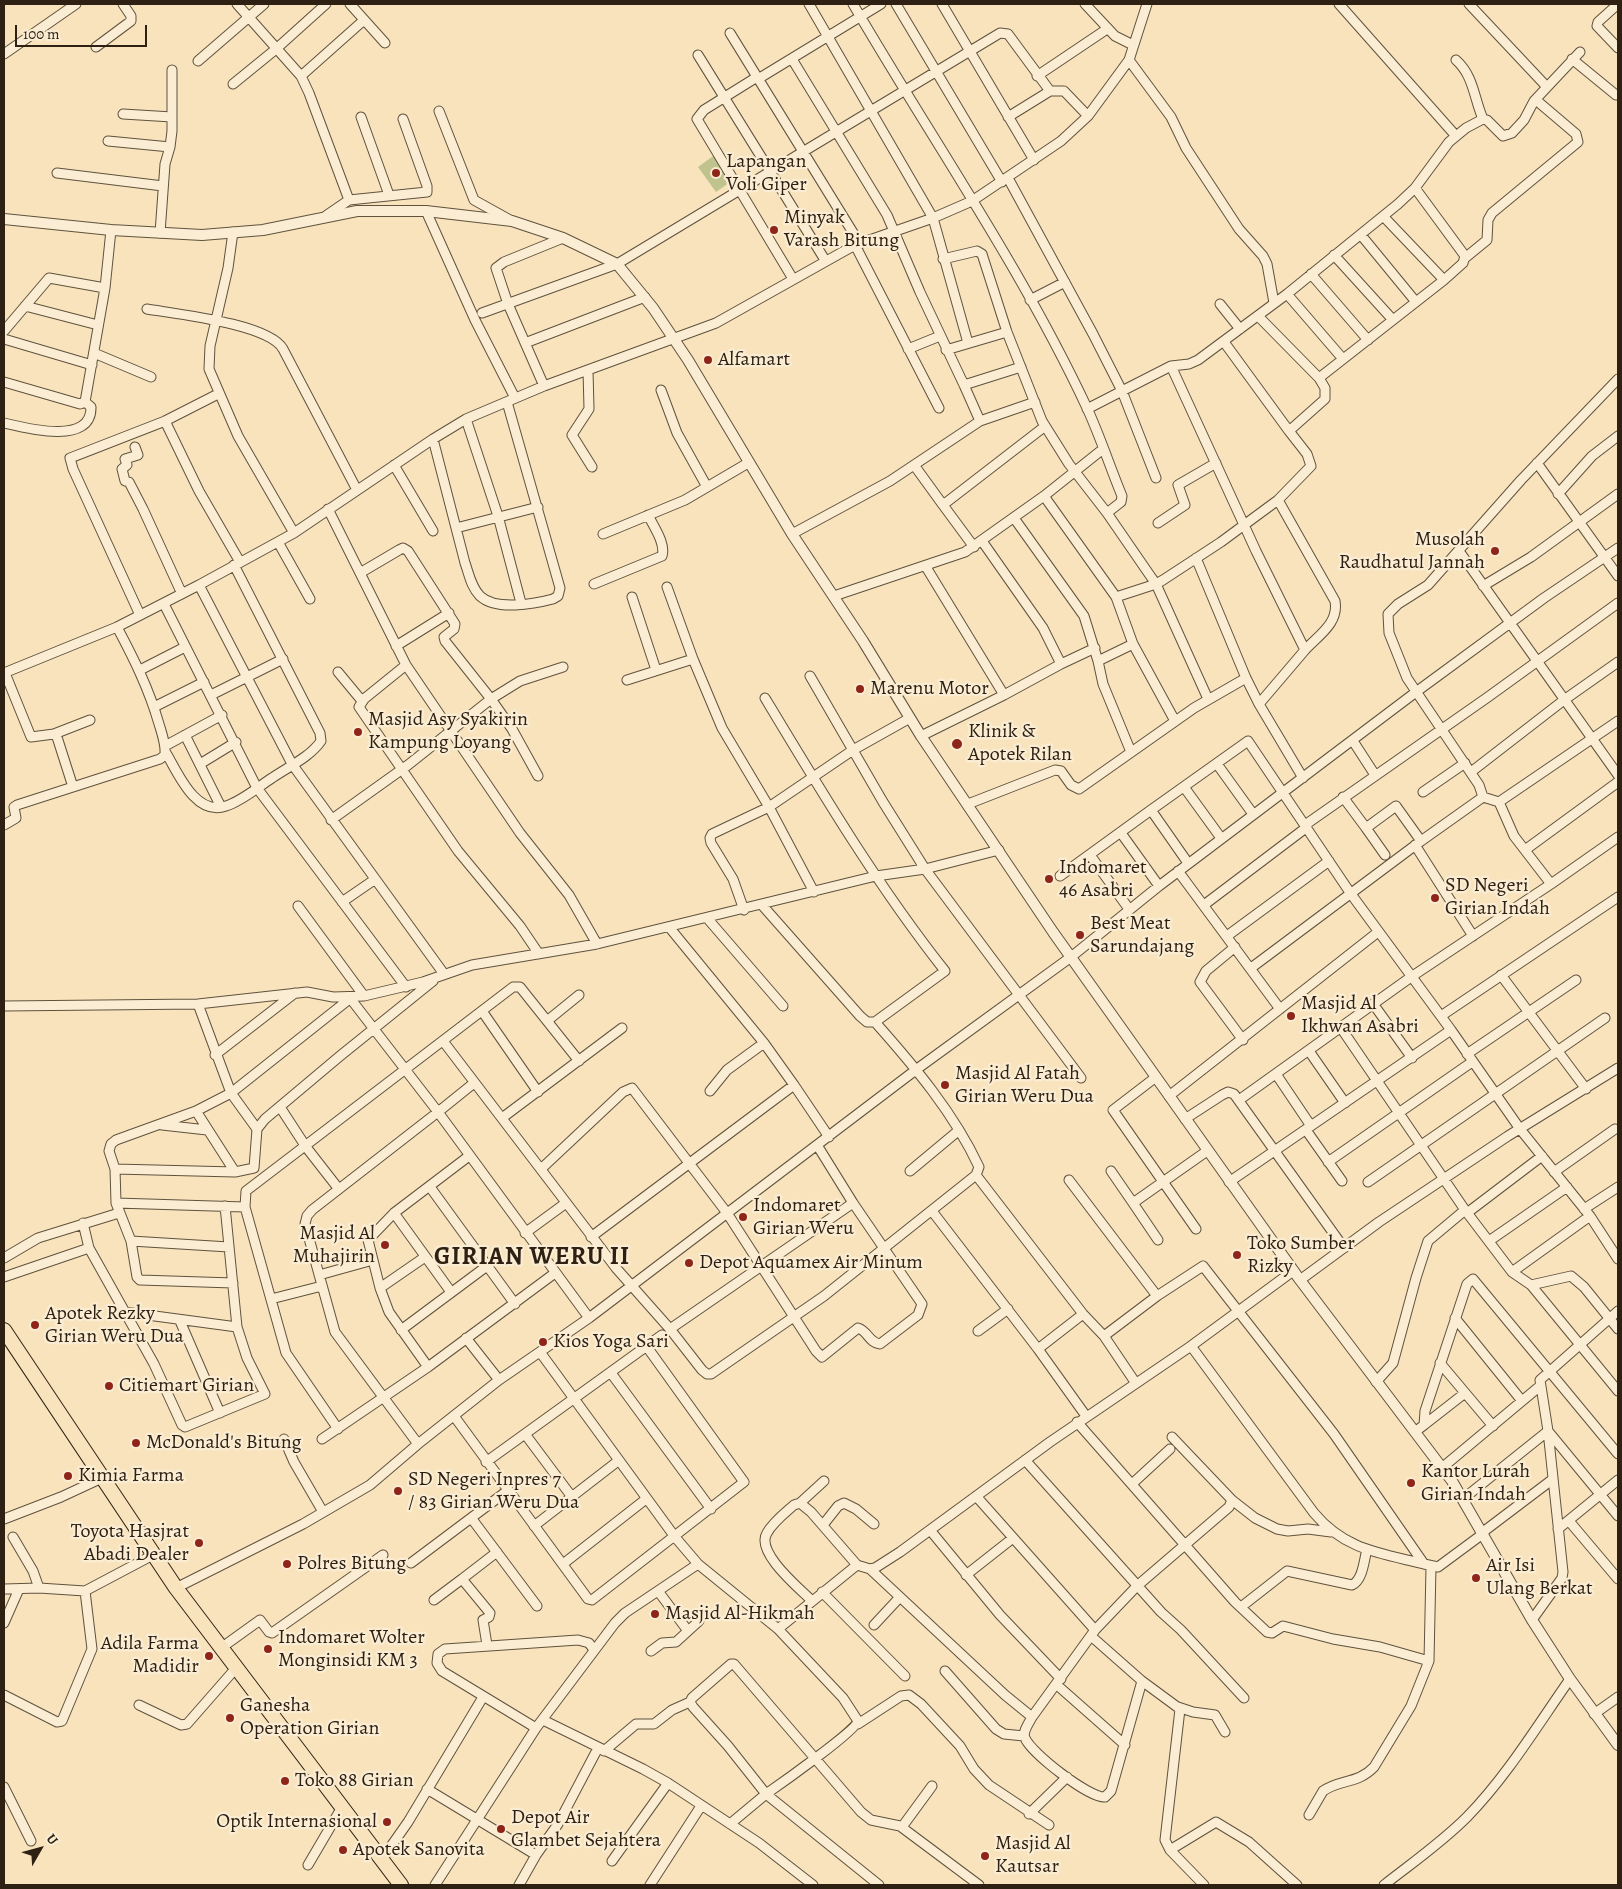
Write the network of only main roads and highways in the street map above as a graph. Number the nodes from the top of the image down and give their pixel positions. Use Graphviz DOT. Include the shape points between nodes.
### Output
graph roads {
  1 [pos="4,1330"];
  2 [pos="401,1885"];
  1 -- 2 [label="highway" via="176,1588"];
}
